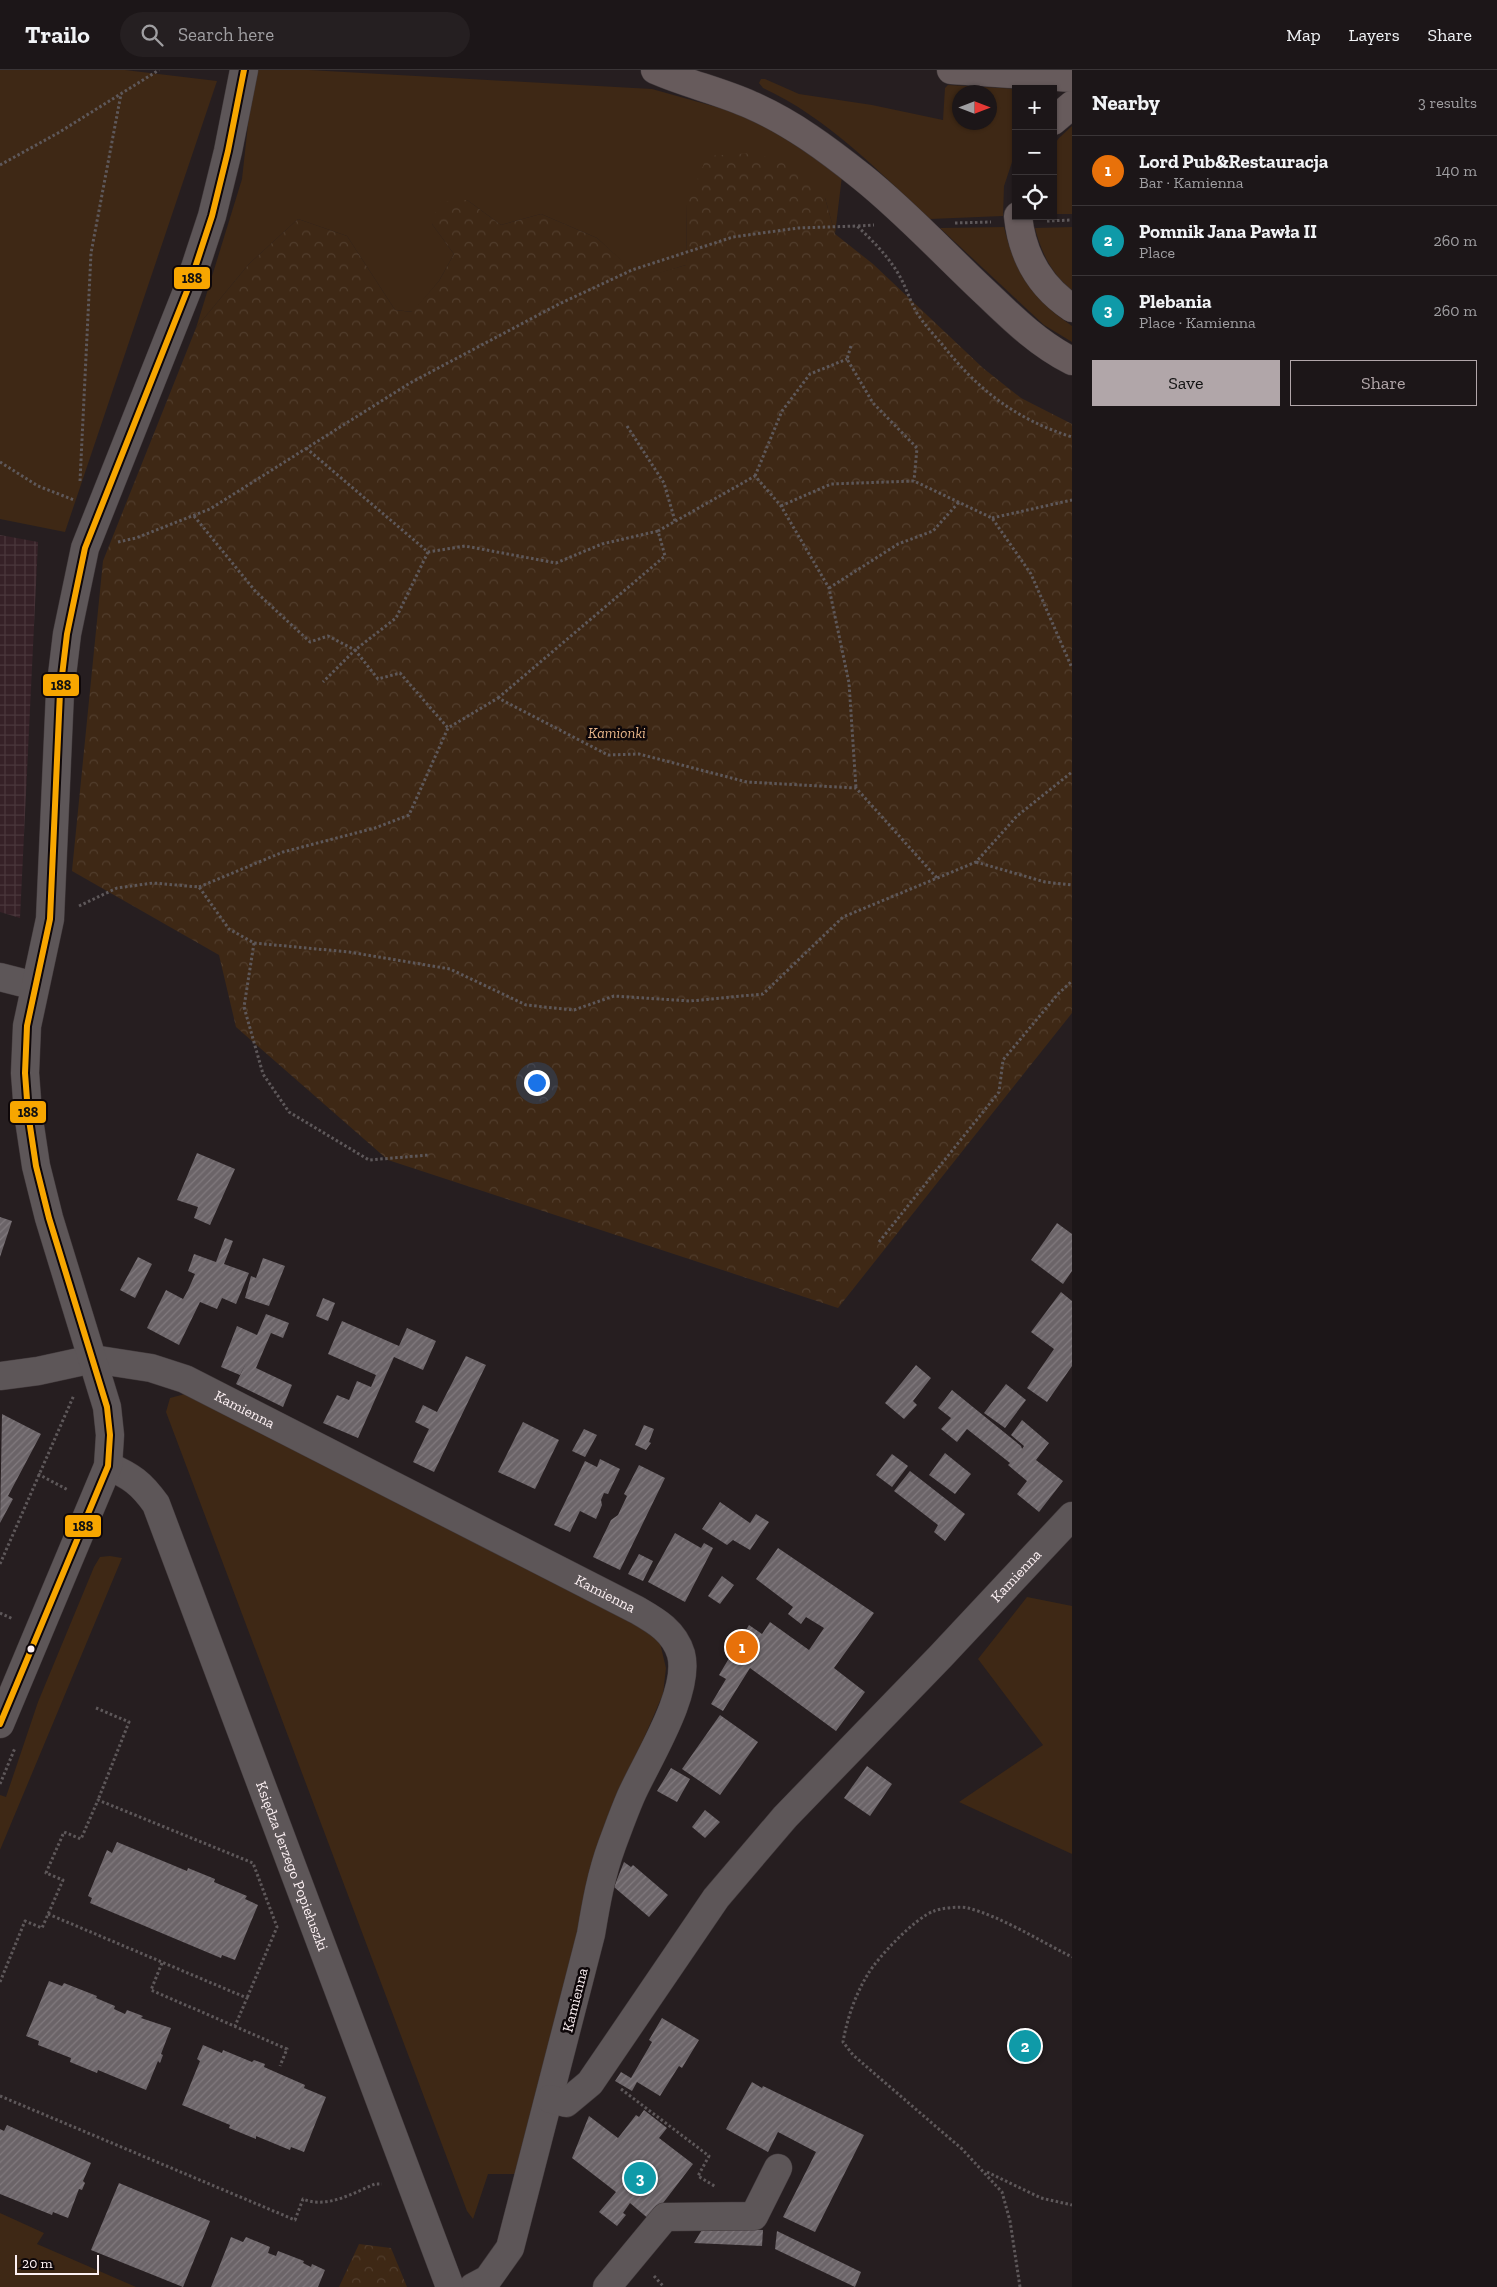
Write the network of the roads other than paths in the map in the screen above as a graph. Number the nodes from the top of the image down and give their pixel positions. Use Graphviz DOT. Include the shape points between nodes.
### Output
graph roads {
  1 [pos="244,70"];
  2 [pos="655,70"];
  3 [pos="951,70"];
  4 [pos="1072,78"];
  5 [pos="1072,106"];
  6 [pos="1057,118"];
  7 [pos="1018,220"];
  8 [pos="1072,308"];
  9 [pos="1072,361"];
  10 [pos="0,977"];
  11 [pos="35,986"];
  12 [pos="93,1359"];
  13 [pos="0,1376"];
  14 [pos="108,1466"];
  15 [pos="1072,1516"];
  16 [pos="0,1724"];
  17 [pos="550,2099"];
  18 [pos="778,2168"];
  19 [pos="450,2287"];
  20 [pos="473,2287"];
  21 [pos="607,2287"];
  1 -- 11 [label="street" via="212,216 192,277 85,548 67,634 60,692 50,919"];
  2 -- 9 [label="main road" via="751,105 816,141 864,178 1020,325 1051,350"];
  3 -- 4 [label="main road"];
  5 -- 6 [label="main road"];
  7 -- 8 [label="main road" via="1022,244 1030,264 1058,299"];
  10 -- 11 [label="street"];
  11 -- 12 [label="street" via="27,1026 25,1073 36,1166"];
  12 -- 13 [label="street"];
  12 -- 14 [label="street" via="107,1407 110,1435"];
  12 -- 17 [label="street, Kamienna" via="151,1368 185,1379 637,1610 662,1624 675,1639 681,1655 682,1678 674,1706 631,1796 598,1887 591,1934"];
  14 -- 16 [label="street"];
  14 -- 19 [label="street, Księdza Jerzego Popiełuszki" via="129,1474 156,1504"];
  15 -- 17 [label="street, Kamienna" via="785,1817 716,1898 590,2083 566,2103"];
  17 -- 20 [label="street, Kamienna" via="510,2248 488,2279"];
  18 -- 21 [label="street" via="754,2216 665,2218"];
}
